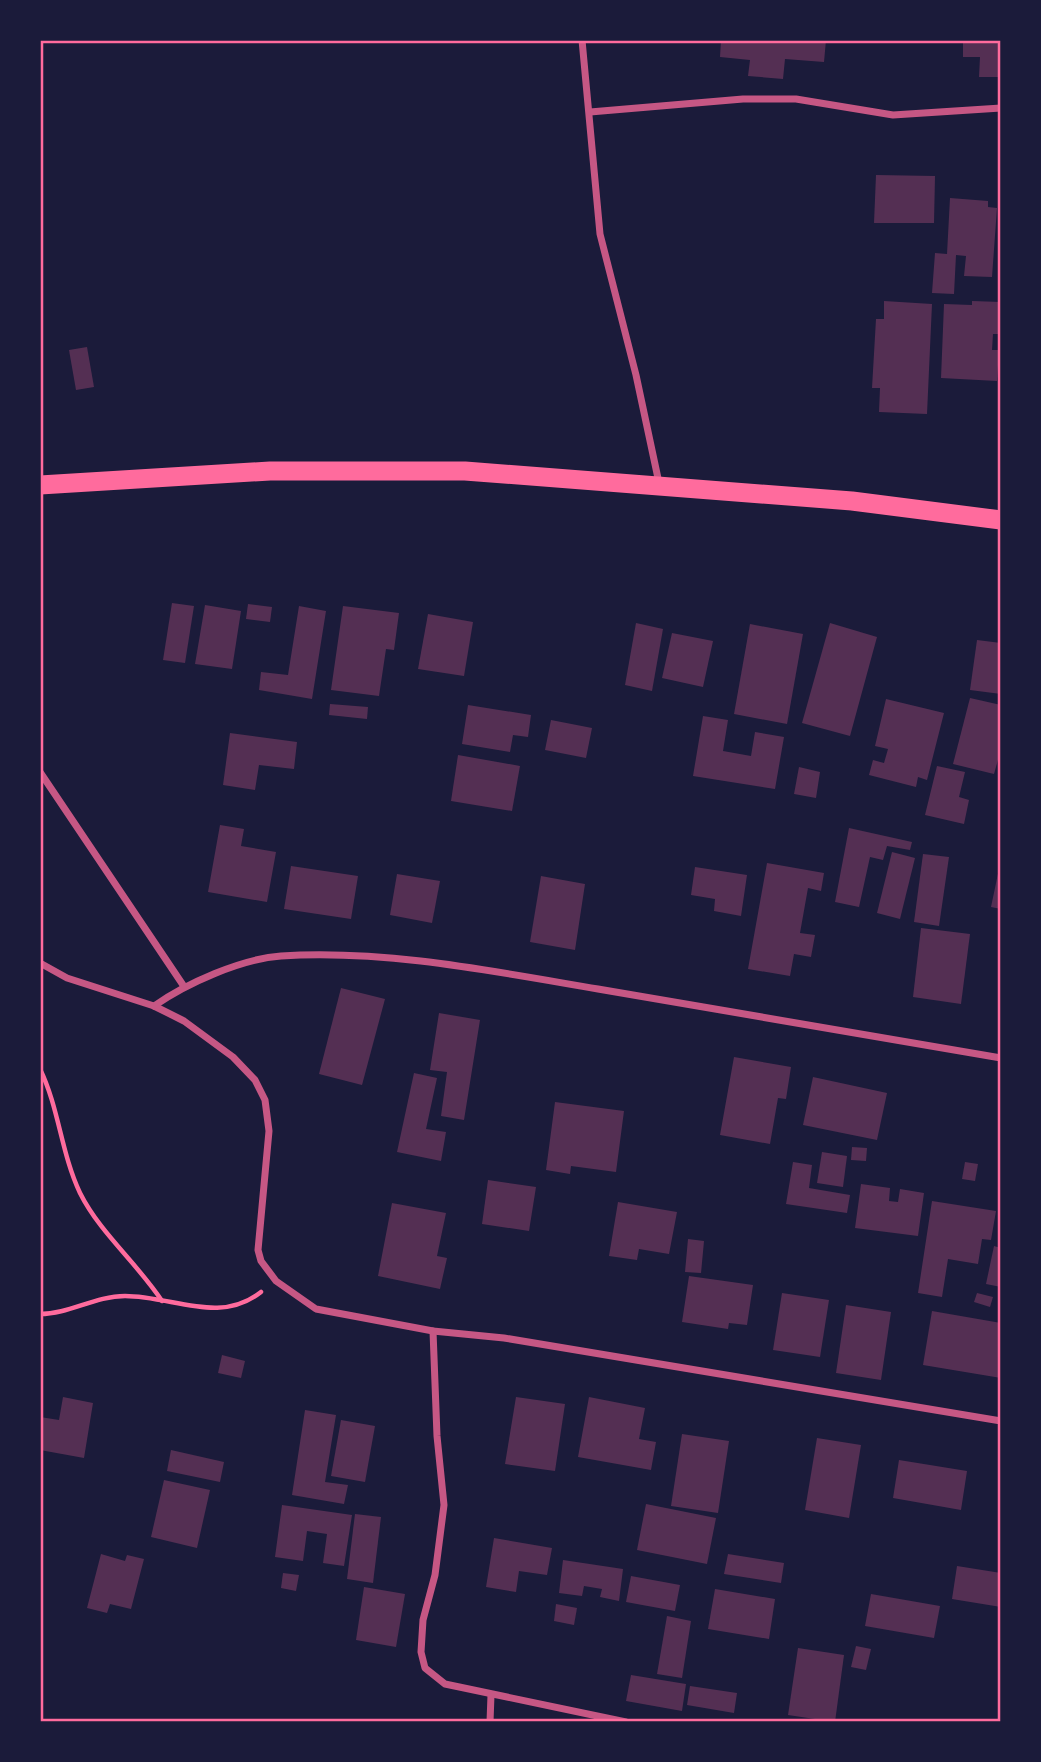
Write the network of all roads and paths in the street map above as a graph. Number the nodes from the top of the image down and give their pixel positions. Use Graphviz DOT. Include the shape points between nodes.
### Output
graph roads {
  1 [pos="582,40"];
  2 [pos="1001,108"];
  3 [pos="590,112"];
  4 [pos="659,484"];
  5 [pos="40,485"];
  6 [pos="1001,520"];
  7 [pos="40,772"];
  8 [pos="40,963"];
  9 [pos="183,985"];
  10 [pos="154,1006"];
  11 [pos="1001,1058"];
  12 [pos="40,1069"];
  13 [pos="276,1281"];
  14 [pos="162,1301"];
  15 [pos="40,1314"];
  16 [pos="433,1331"];
  17 [pos="1001,1422"];
  18 [pos="491,1695"];
  19 [pos="489,1722"];
  20 [pos="626,1722"];
  1 -- 3 [label="street"];
  2 -- 3 [label="street" via="893,115 796,99 743,99"];
  3 -- 4 [label="street" via="600,234"];
  4 -- 5 [label="highway" via="465,471 270,471"];
  4 -- 6 [label="highway"];
  7 -- 9 [label="street"];
  8 -- 10 [label="street" via="87,986"];
  9 -- 10 [label="street"];
  9 -- 11 [label="street" via="282,956 380,959 503,973"];
  10 -- 13 [label="street" via="211,1039 249,1072 262,1091 269,1130 258,1250"];
  12 -- 14 [label="path" via="67,1164 81,1195"];
  13 -- 14 [label="path" via="247,1303 220,1310"];
  13 -- 16 [label="street" via="317,1309"];
  14 -- 15 [label="path" via="101,1298"];
  16 -- 17 [label="street" via="504,1338"];
  16 -- 18 [label="street" via="444,1505 421,1652 425,1668 445,1684"];
  18 -- 19 [label="street"];
  18 -- 20 [label="street"];
}
